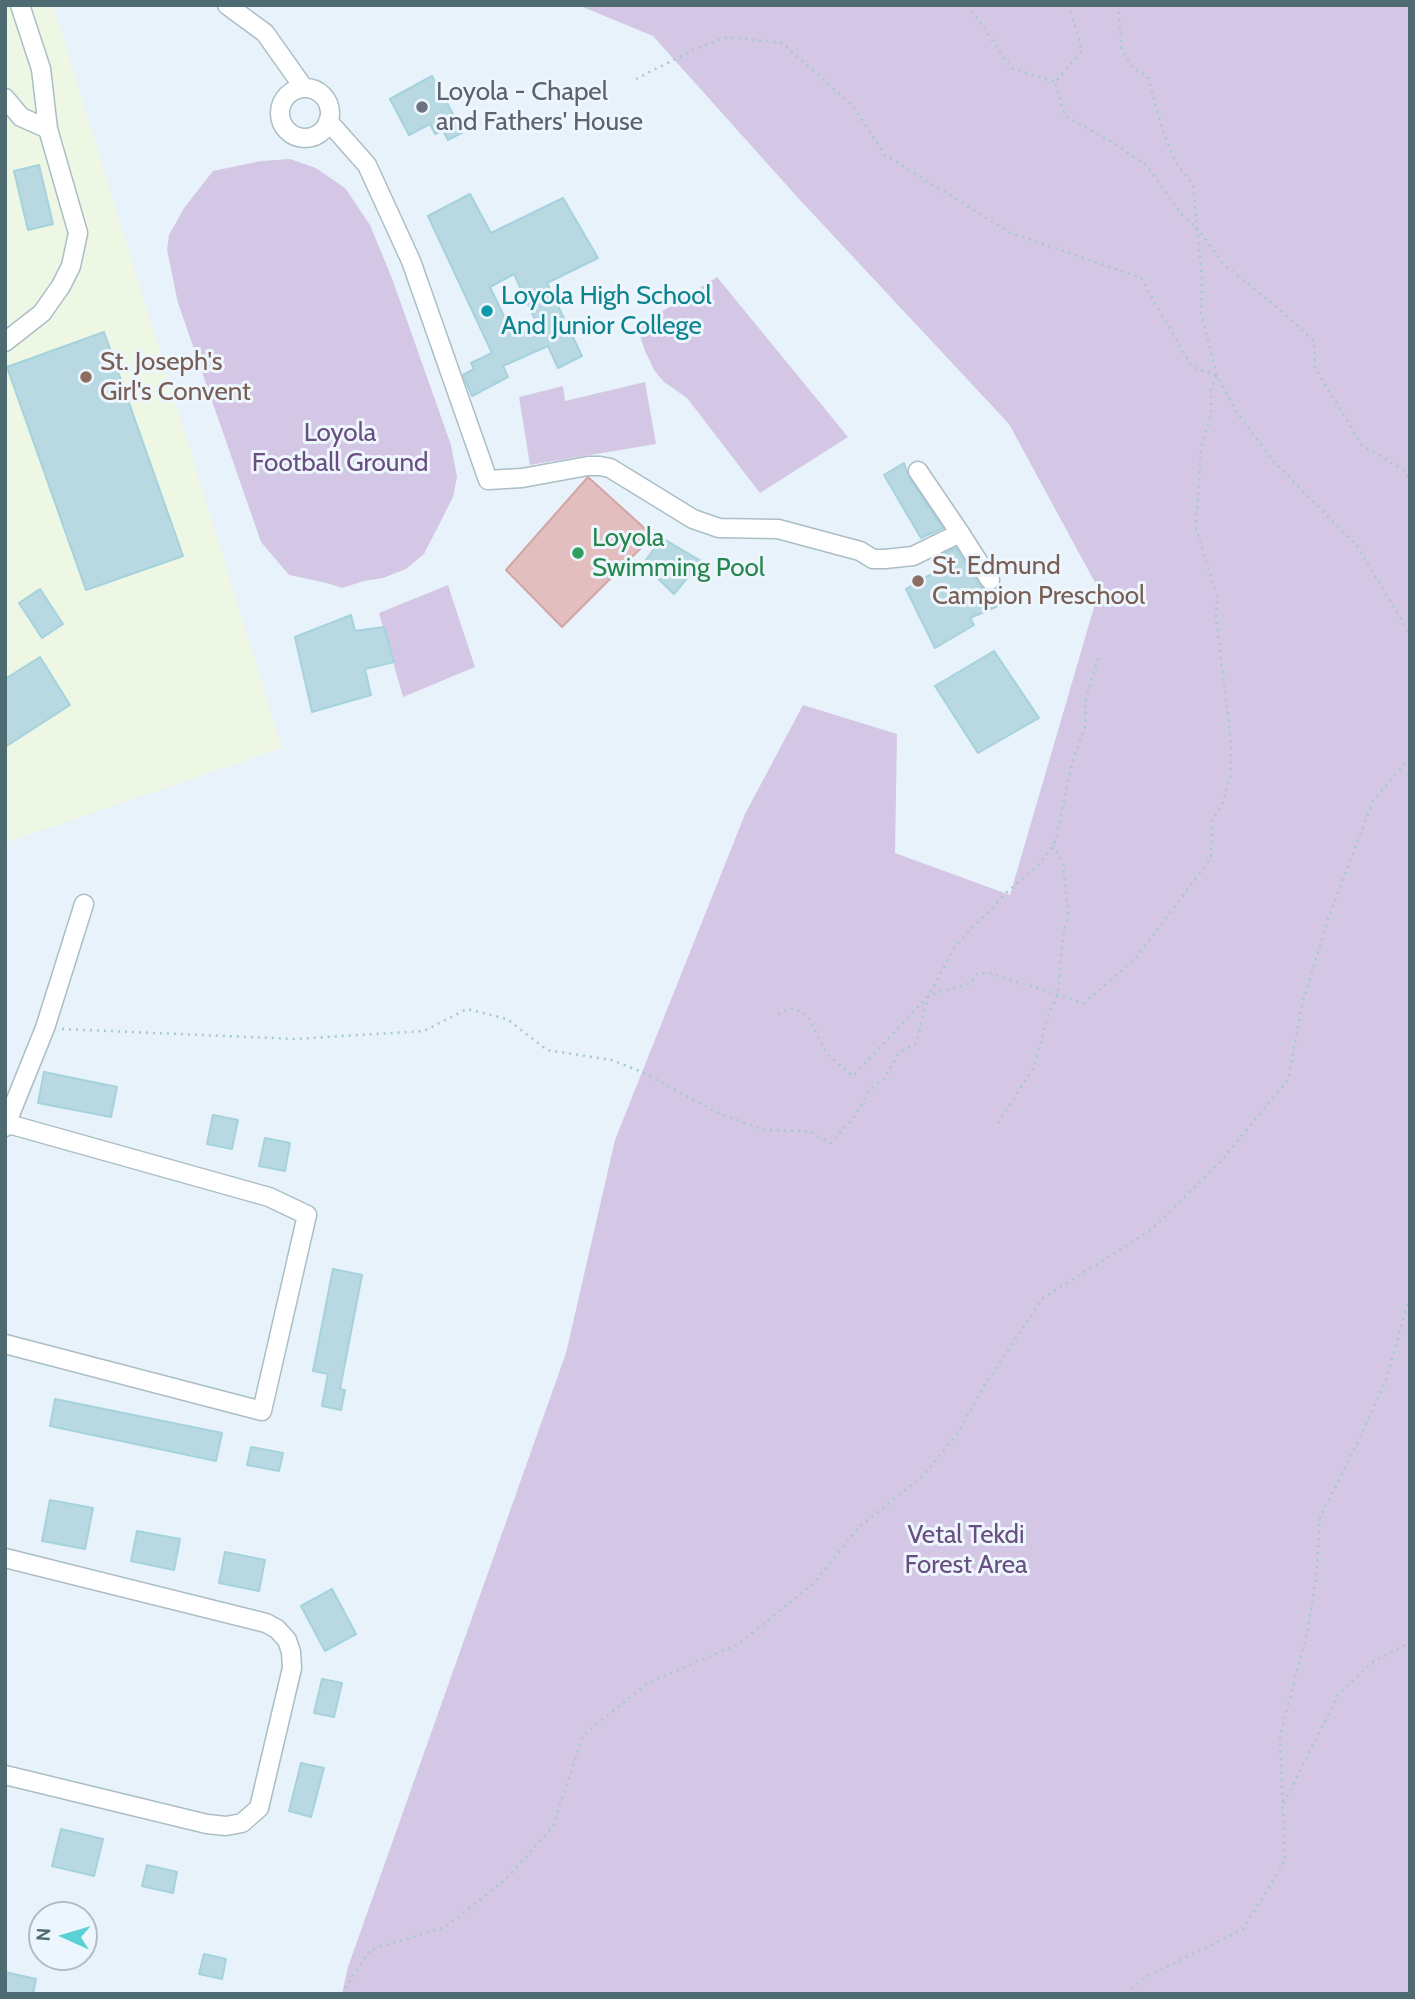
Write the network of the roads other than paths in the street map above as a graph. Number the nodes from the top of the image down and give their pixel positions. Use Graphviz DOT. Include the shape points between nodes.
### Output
graph roads {
  1 [pos="20,5"];
  2 [pos="227,5"];
  3 [pos="304,88"];
  4 [pos="5,98"];
  5 [pos="328,121"];
  6 [pos="48,129"];
  7 [pos="5,342"];
  8 [pos="918,471"];
  9 [pos="960,533"];
  10 [pos="990,580"];
  11 [pos="85,904"];
  12 [pos="6,1125"];
  13 [pos="5,1344"];
  14 [pos="5,1558"];
  15 [pos="5,1775"];
  1 -- 6 [label="lane" via="41,69"];
  2 -- 3 [label="lane" via="265,33"];
  3 -- 5 [label="lane" via="325,98"];
  3 -- 5 [label="lane" via="284,100 283,124 295,135 311,137"];
  4 -- 6 [label="lane" via="21,117"];
  5 -- 9 [label="lane" via="367,165 411,261 488,480 588,466 610,468 693,519 719,528 778,529 860,551 873,559 914,556"];
  6 -- 7 [label="lane" via="78,233 61,286 42,313"];
  8 -- 9 [label="lane"];
  9 -- 10 [label="lane"];
  11 -- 12 [label="lane" via="45,1028"];
  12 -- 13 [label="lane" via="270,1197 307,1215 262,1411"];
  14 -- 15 [label="lane" via="266,1623 287,1640 292,1668 259,1808 242,1824 207,1824"];
}
